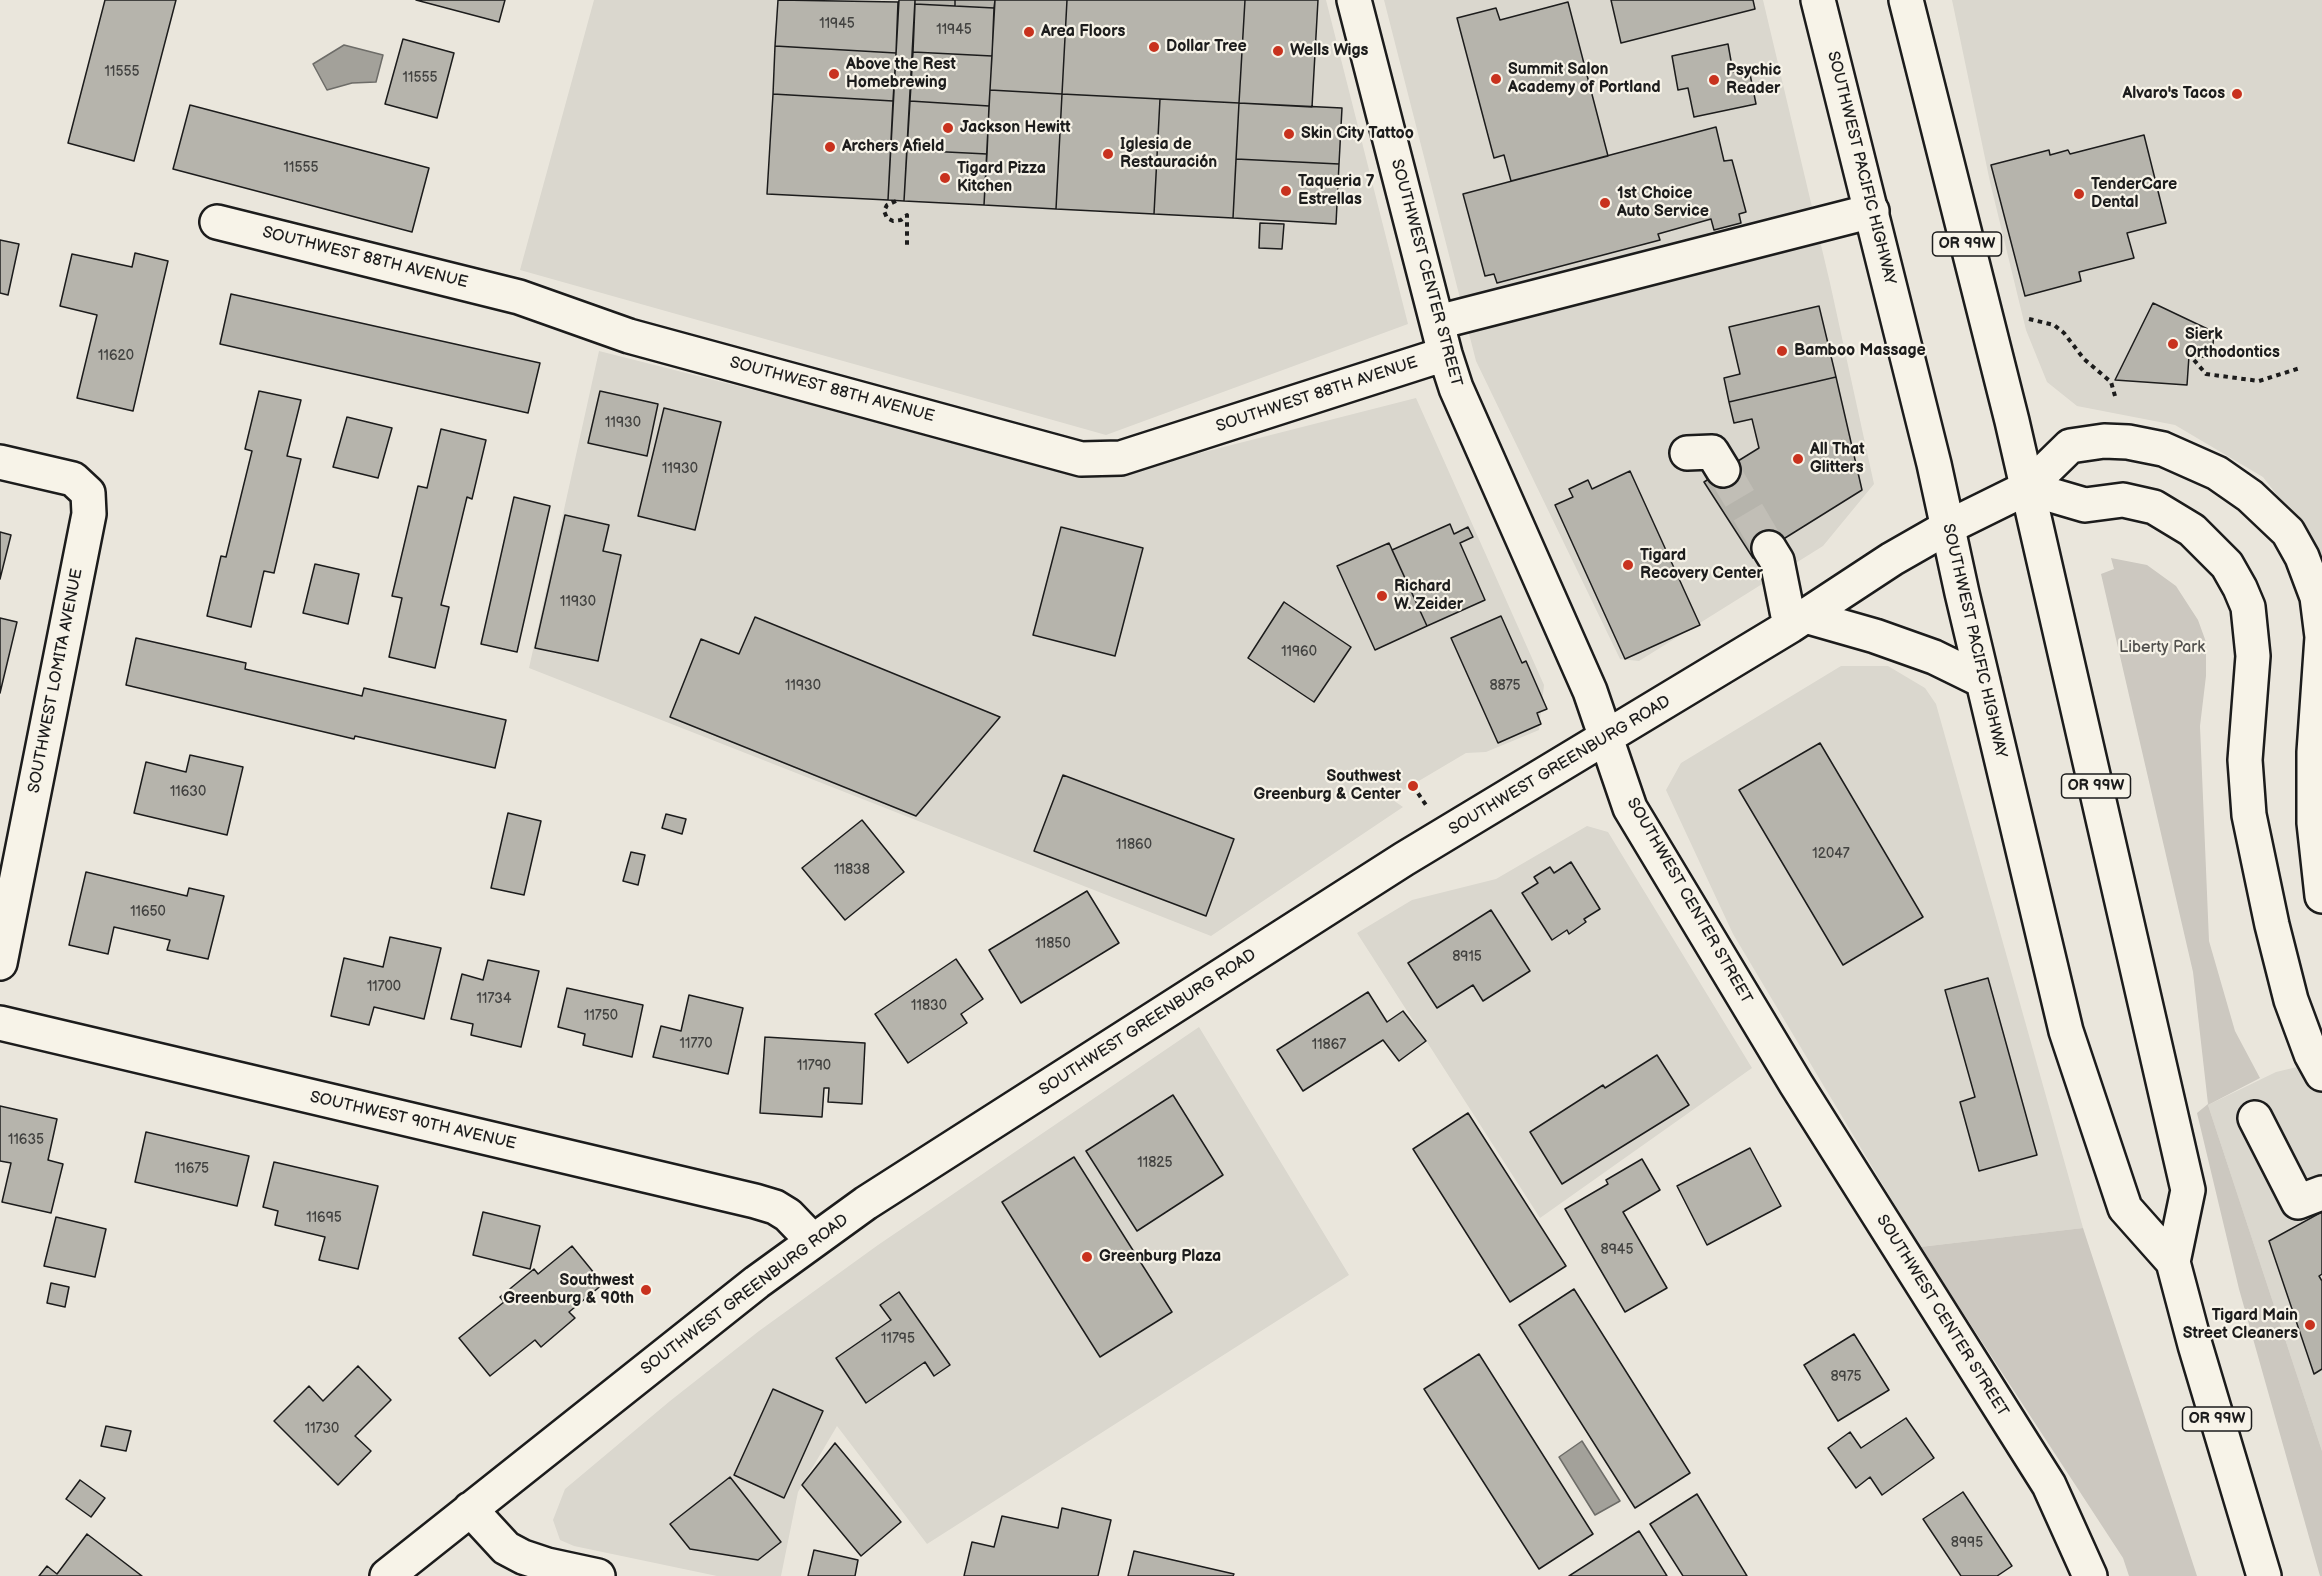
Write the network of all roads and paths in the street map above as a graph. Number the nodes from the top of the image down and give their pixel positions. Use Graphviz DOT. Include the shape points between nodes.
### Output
graph roads {
  1 [pos="1354,0"];
  2 [pos="1818,0"];
  3 [pos="1906,0"];
  4 [pos="896,201"];
  5 [pos="1872,211"];
  6 [pos="217,222"];
  7 [pos="907,246"];
  8 [pos="2029,319"];
  9 [pos="1438,322"];
  10 [pos="1445,354"];
  11 [pos="2194,360"];
  12 [pos="2300,368"];
  13 [pos="2115,396"];
  14 [pos="1688,453"];
  15 [pos="0,462"];
  16 [pos="1723,470"];
  17 [pos="2027,488"];
  18 [pos="1948,527"];
  19 [pos="1769,548"];
  20 [pos="1798,621"];
  21 [pos="1983,681"];
  22 [pos="1606,738"];
  23 [pos="2322,896"];
  24 [pos="0,963"];
  25 [pos="0,1023"];
  26 [pos="2322,1074"];
  27 [pos="2255,1118"];
  28 [pos="2322,1192"];
  29 [pos="813,1241"];
  30 [pos="2173,1262"];
  31 [pos="470,1509"];
  32 [pos="387,1576"];
  33 [pos="598,1576"];
  34 [pos="2090,1576"];
  35 [pos="2264,1576"];
  1 -- 9 [label="main road, SOUTHWEST CENTER STREET"];
  2 -- 5 [label="main road, SOUTHWEST PACIFIC HIGHWAY / OR 99W"];
  3 -- 17 [label="main road, SOUTHWEST PACIFIC HIGHWAY / OR 99W"];
  4 -- 7 [label="path" via="884,211 893,221 907,216"];
  5 -- 9 [label="main road"];
  5 -- 18 [label="main road, SOUTHWEST PACIFIC HIGHWAY / OR 99W"];
  6 -- 10 [label="main road, SOUTHWEST 88TH AVENUE" via="519,297 629,336 1081,459 1120,458"];
  8 -- 13 [label="path" via="2054,325 2064,333 2084,359 2111,382"];
  9 -- 10 [label="main road, SOUTHWEST CENTER STREET"];
  10 -- 22 [label="main road, SOUTHWEST CENTER STREET" via="1478,440 1590,692"];
  11 -- 12 [label="path" via="2206,374 2259,381"];
  14 -- 16 [label="main road" via="1712,452"];
  15 -- 24 [label="main road, SOUTHWEST LOMITA AVENUE" via="73,479 88,493 89,514"];
  17 -- 18 [label="main road, SOUTHWEST GREENBURG ROAD"];
  17 -- 23 [label="main road, SOUTHWEST GREENBURG ROAD" via="2070,446 2128,442 2163,449 2217,473 2250,496 2288,532 2302,556 2317,597 2322,637 2314,752 2314,823"];
  17 -- 26 [label="main road" via="2085,505 2123,500 2154,507 2192,530 2227,565 2240,588 2248,606 2253,656 2245,760 2249,815 2291,1000"];
  17 -- 30 [label="main road, SOUTHWEST PACIFIC HIGHWAY / OR 99W" via="2188,1190"];
  18 -- 20 [label="main road, SOUTHWEST GREENBURG ROAD"];
  18 -- 21 [label="main road, SOUTHWEST PACIFIC HIGHWAY / OR 99W"];
  19 -- 20 [label="main road"];
  20 -- 21 [label="main road" via="1875,636 1934,657"];
  20 -- 22 [label="main road, SOUTHWEST GREENBURG ROAD"];
  21 -- 30 [label="main road, SOUTHWEST PACIFIC HIGHWAY / OR 99W" via="2066,1031 2125,1208"];
  22 -- 29 [label="main road, SOUTHWEST GREENBURG ROAD" via="1395,865 866,1203"];
  22 -- 34 [label="main road, SOUTHWEST CENTER STREET" via="1630,808 1797,1084 2049,1485"];
  25 -- 29 [label="main road, SOUTHWEST 90TH AVENUE" via="755,1201 788,1215"];
  27 -- 28 [label="main road" via="2298,1202"];
  29 -- 31 [label="main road, SOUTHWEST GREENBURG ROAD"];
  30 -- 35 [label="main road, SOUTHWEST PACIFIC HIGHWAY / OR 99W"];
  31 -- 32 [label="main road, SOUTHWEST GREENBURG ROAD"];
  31 -- 33 [label="main road" via="506,1548 523,1557"];
}
